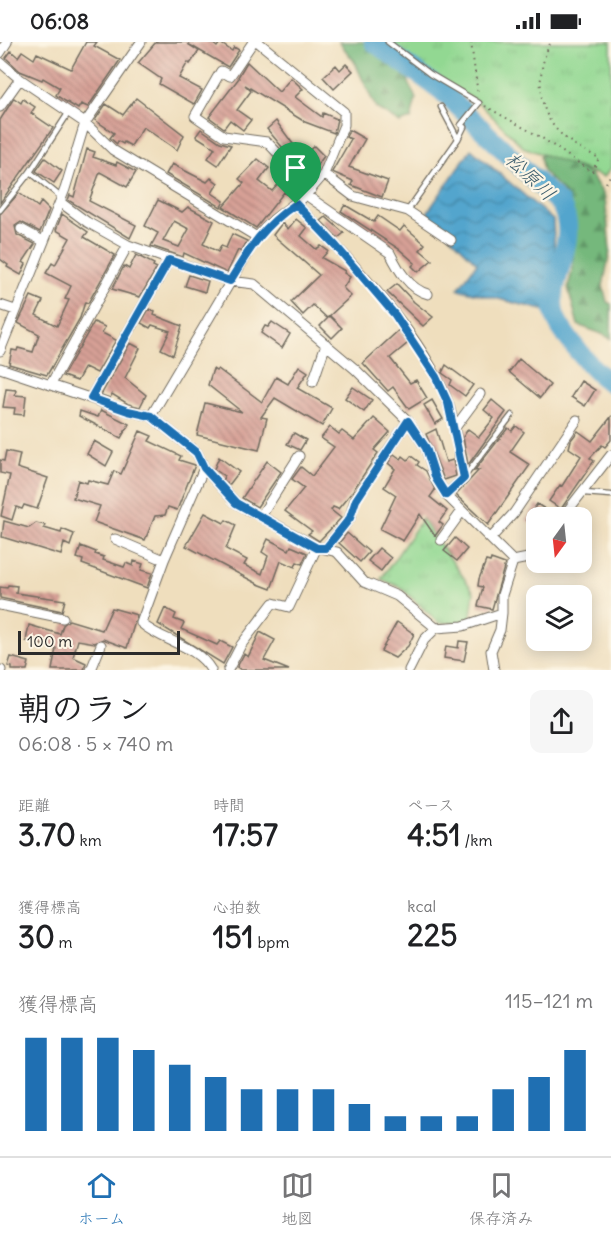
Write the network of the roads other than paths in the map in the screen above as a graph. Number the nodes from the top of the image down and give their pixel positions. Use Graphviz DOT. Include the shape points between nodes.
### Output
graph roads {
  1 [pos="7,42"];
  2 [pos="141,42"];
  3 [pos="253,42"];
  4 [pos="258,42"];
  5 [pos="388,42"];
  6 [pos="0,53"];
  7 [pos="0,62"];
  8 [pos="20,79"];
  9 [pos="0,106"];
  10 [pos="441,107"];
  11 [pos="69,112"];
  12 [pos="85,123"];
  13 [pos="262,132"];
  14 [pos="458,139"];
  15 [pos="267,142"];
  16 [pos="30,172"];
  17 [pos="324,174"];
  18 [pos="309,192"];
  19 [pos="61,200"];
  20 [pos="296,204"];
  21 [pos="0,210"];
  22 [pos="408,211"];
  23 [pos="21,229"];
  24 [pos="257,237"];
  25 [pos="451,240"];
  26 [pos="44,241"];
  27 [pos="128,245"];
  28 [pos="169,260"];
  29 [pos="230,281"];
  30 [pos="428,294"];
  31 [pos="0,305"];
  32 [pos="15,310"];
  33 [pos="326,344"];
  34 [pos="0,351"];
  35 [pos="0,368"];
  36 [pos="313,382"];
  37 [pos="51,384"];
  38 [pos="480,394"];
  39 [pos="91,398"];
  40 [pos="512,415"];
  41 [pos="151,416"];
  42 [pos="577,420"];
  43 [pos="408,421"];
  44 [pos="454,429"];
  45 [pos="611,455"];
  46 [pos="299,456"];
  47 [pos="204,468"];
  48 [pos="464,478"];
  49 [pos="583,492"];
  50 [pos="446,495"];
  51 [pos="611,495"];
  52 [pos="571,507"];
  53 [pos="462,511"];
  54 [pos="261,516"];
  55 [pos="491,538"];
  56 [pos="116,539"];
  57 [pos="441,540"];
  58 [pos="321,548"];
  59 [pos="526,558"];
  60 [pos="164,560"];
  61 [pos="513,561"];
  62 [pos="0,605"];
  63 [pos="502,613"];
  64 [pos="63,618"];
  65 [pos="436,628"];
  66 [pos="101,645"];
  67 [pos="91,670"];
  68 [pos="211,670"];
  69 [pos="228,670"];
  70 [pos="409,670"];
  71 [pos="494,670"];
  1 -- 6 [label="street"];
  2 -- 12 [label="street"];
  3 -- 15 [label="street" via="230,76 221,71 195,116 224,136"];
  4 -- 17 [label="street" via="344,112 344,125"];
  5 -- 14 [label="lane" via="479,104 461,125 464,128"];
  7 -- 8 [label="street"];
  8 -- 9 [label="street"];
  8 -- 11 [label="street"];
  10 -- 14 [label="lane"];
  11 -- 12 [label="street"];
  11 -- 16 [label="lane"];
  12 -- 19 [label="street"];
  12 -- 24 [label="street" via="113,150"];
  13 -- 15 [label="street"];
  14 -- 22 [label="lane"];
  15 -- 18 [label="street"];
  16 -- 19 [label="lane"];
  16 -- 21 [label="lane"];
  17 -- 18 [label="street"];
  17 -- 22 [label="street" via="353,196"];
  18 -- 20 [label="street"];
  18 -- 30 [label="street" via="390,253 418,292"];
  19 -- 26 [label="street"];
  19 -- 27 [label="street" via="87,222"];
  20 -- 24 [label="street"];
  20 -- 44 [label="street" via="395,315 436,377"];
  22 -- 25 [label="street"];
  23 -- 26 [label="street"];
  24 -- 29 [label="street"];
  26 -- 32 [label="street"];
  27 -- 28 [label="street"];
  27 -- 37 [label="street"];
  28 -- 29 [label="street"];
  28 -- 39 [label="street"];
  29 -- 33 [label="street" via="254,284"];
  29 -- 41 [label="street"];
  31 -- 32 [label="street"];
  32 -- 34 [label="street"];
  33 -- 36 [label="street"];
  33 -- 43 [label="street"];
  35 -- 37 [label="street"];
  37 -- 39 [label="street"];
  38 -- 44 [label="street"];
  39 -- 41 [label="street"];
  40 -- 48 [label="lane"];
  41 -- 47 [label="street" via="197,453"];
  42 -- 55 [label="street" via="514,513"];
  43 -- 50 [label="street" via="426,448"];
  43 -- 58 [label="street" via="356,500 350,518"];
  44 -- 48 [label="street"];
  45 -- 49 [label="street"];
  46 -- 54 [label="street"];
  47 -- 54 [label="street" via="236,503"];
  47 -- 60 [label="street"];
  48 -- 50 [label="street"];
  49 -- 51 [label="lane"];
  49 -- 52 [label="street"];
  50 -- 53 [label="street"];
  53 -- 55 [label="street"];
  53 -- 57 [label="street"];
  54 -- 58 [label="street"];
  55 -- 61 [label="street"];
  56 -- 60 [label="street"];
  58 -- 65 [label="street" via="337,552 364,582 397,596"];
  58 -- 69 [label="street" via="289,607 273,603 241,645"];
  59 -- 61 [label="street"];
  60 -- 68 [label="street" via="141,623 152,633 189,648"];
  61 -- 63 [label="street" via="502,595"];
  62 -- 64 [label="street"];
  63 -- 65 [label="street" via="463,626"];
  63 -- 71 [label="street" via="491,651"];
  65 -- 70 [label="street" via="424,640"];
  66 -- 67 [label="street"];
}
